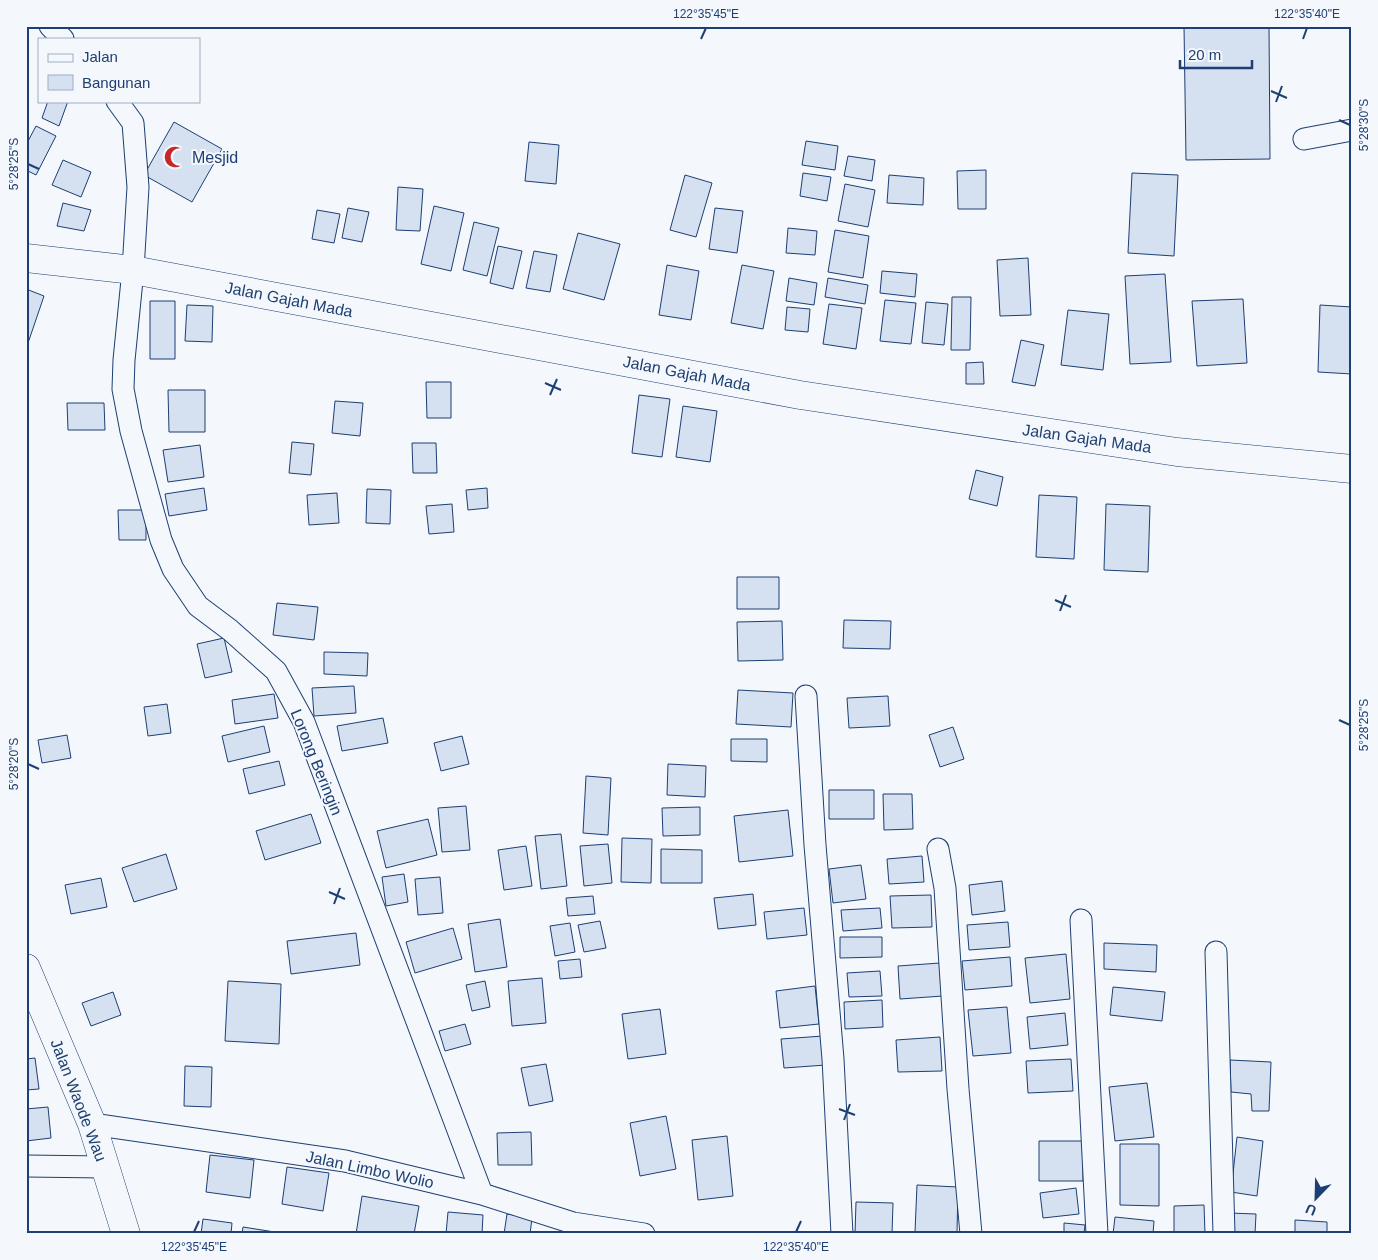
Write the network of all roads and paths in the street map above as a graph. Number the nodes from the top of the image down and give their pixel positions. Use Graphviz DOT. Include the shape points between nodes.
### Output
graph roads {
  1 [pos="50,26"];
  2 [pos="62,38"];
  3 [pos="119,102"];
  4 [pos="1352,130"];
  5 [pos="1304,139"];
  6 [pos="26,258"];
  7 [pos="133,270"];
  8 [pos="1352,469"];
  9 [pos="806,696"];
  10 [pos="938,849"];
  11 [pos="1081,920"];
  12 [pos="1216,952"];
  13 [pos="26,968"];
  14 [pos="92,1124"];
  15 [pos="26,1166"];
  16 [pos="105,1168"];
  17 [pos="482,1194"];
  18 [pos="577,1229"];
  19 [pos="126,1234"];
  20 [pos="644,1234"];
  21 [pos="842,1234"];
  22 [pos="971,1234"];
  23 [pos="1098,1234"];
  24 [pos="1224,1234"];
  1 -- 2 [label="street"];
  3 -- 7 [label="street, Lorong Beringin" via="133,123 138,187"];
  4 -- 5 [label="street"];
  6 -- 7 [label="main road, Jalan Gajah Mada"];
  7 -- 8 [label="main road, Jalan Gajah Mada" via="800,395 1176,452"];
  7 -- 17 [label="street, Lorong Beringin" via="123,389 161,540 173,569 198,606 276,671 304,722"];
  9 -- 21 [label="street" via="833,1059"];
  10 -- 22 [label="street" via="945,888"];
  11 -- 23 [label="street"];
  12 -- 24 [label="street"];
  13 -- 14 [label="main road, Jalan Waode Wau"];
  14 -- 16 [label="main road, Jalan Waode Wau"];
  14 -- 17 [label="street, Jalan Limbo Wolio" via="345,1161"];
  15 -- 16 [label="street"];
  16 -- 19 [label="main road, Jalan Waode Wau"];
  17 -- 18 [label="street, Jalan Limbo Wolio"];
  18 -- 20 [label="street, Jalan Limbo Wolio"];
}
